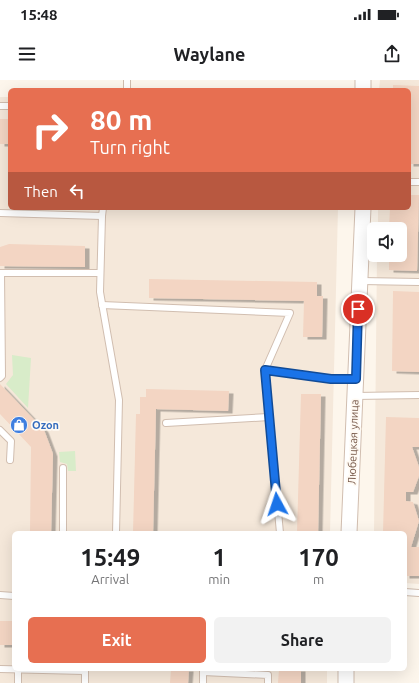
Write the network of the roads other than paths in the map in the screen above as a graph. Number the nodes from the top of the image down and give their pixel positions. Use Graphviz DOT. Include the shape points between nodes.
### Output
graph roads {
  1 [pos="103,210"];
  2 [pos="363,210"];
  3 [pos="11,211"];
  4 [pos="48,211"];
  5 [pos="0,213"];
  6 [pos="102,216"];
  7 [pos="100,273"];
  8 [pos="359,281"];
  9 [pos="419,282"];
  10 [pos="102,305"];
  11 [pos="265,370"];
  12 [pos="0,378"];
  13 [pos="356,379"];
  14 [pos="419,395"];
  15 [pos="355,396"];
  16 [pos="269,417"];
  17 [pos="166,423"];
  18 [pos="0,430"];
  19 [pos="10,460"];
  20 [pos="63,468"];
  21 [pos="63,531"];
  22 [pos="116,531"];
  23 [pos="280,531"];
  24 [pos="349,531"];
  25 [pos="407,592"];
  26 [pos="419,593"];
  27 [pos="0,595"];
  28 [pos="12,596"];
  29 [pos="0,669"];
  30 [pos="12,670"];
  31 [pos="18,671"];
  32 [pos="85,671"];
  33 [pos="203,671"];
  34 [pos="346,671"];
  35 [pos="18,683"];
  36 [pos="85,683"];
  37 [pos="203,683"];
  38 [pos="268,683"];
  39 [pos="346,683"];
  1 -- 6 [label="lane"];
  2 -- 8 [label="street, Любецкая улица"];
  3 -- 4 [label="lane"];
  3 -- 5 [label="lane"];
  4 -- 6 [label="lane"];
  6 -- 7 [label="lane"];
  7 -- 10 [label="lane"];
  7 -- 12 [label="lane" via="1,273"];
  8 -- 9 [label="lane"];
  8 -- 13 [label="street, Любецкая улица"];
  10 -- 11 [label="lane" via="290,313"];
  10 -- 22 [label="lane" via="119,400"];
  11 -- 13 [label="lane" via="331,379"];
  11 -- 16 [label="lane"];
  13 -- 15 [label="street, Любецкая улица"];
  14 -- 15 [label="lane"];
  15 -- 24 [label="street, Любецкая улица"];
  16 -- 17 [label="lane"];
  16 -- 23 [label="lane"];
  18 -- 19 [label="lane" via="11,441"];
  20 -- 21 [label="lane"];
  25 -- 26 [label="lane"];
  27 -- 28 [label="lane"];
  29 -- 30 [label="lane"];
  31 -- 35 [label="lane"];
  32 -- 36 [label="lane"];
  33 -- 37 [label="lane"];
  33 -- 38 [label="lane" via="268,675"];
  34 -- 39 [label="street"];
}
